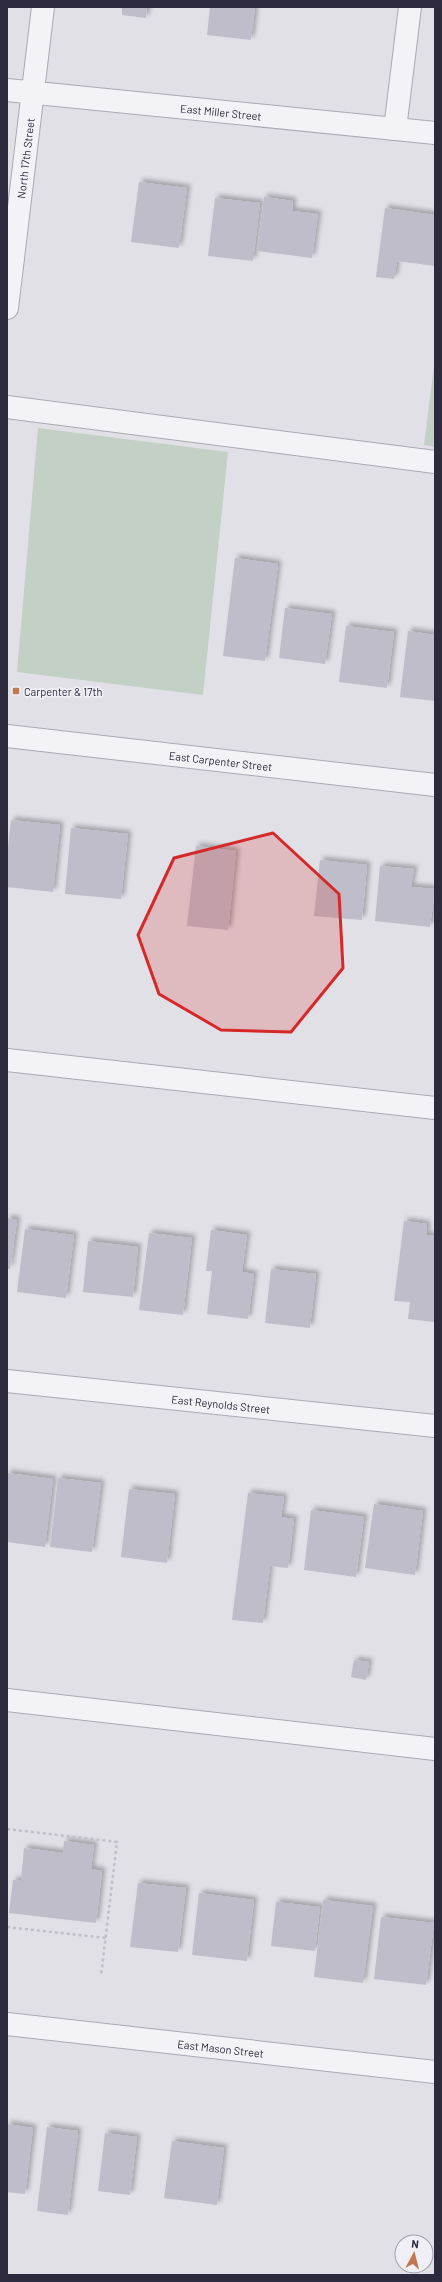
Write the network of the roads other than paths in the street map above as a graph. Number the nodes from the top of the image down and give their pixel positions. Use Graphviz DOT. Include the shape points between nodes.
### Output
graph roads {
  1 [pos="43,7"];
  2 [pos="410,7"];
  3 [pos="7,90"];
  4 [pos="34,93"];
  5 [pos="395,129"];
  6 [pos="435,133"];
  7 [pos="7,308"];
  8 [pos="7,407"];
  9 [pos="435,462"];
  10 [pos="7,736"];
  11 [pos="435,785"];
  12 [pos="7,1060"];
  13 [pos="435,1108"];
  14 [pos="7,1380"];
  15 [pos="435,1426"];
  16 [pos="7,1700"];
  17 [pos="435,1749"];
  18 [pos="7,2024"];
  19 [pos="435,2072"];
  1 -- 4 [label="street, North 17th Street"];
  2 -- 5 [label="street"];
  3 -- 4 [label="street, East Miller Street"];
  4 -- 5 [label="street, East Miller Street"];
  4 -- 7 [label="street, North 17th Street"];
  5 -- 6 [label="street, East Miller Street"];
  8 -- 9 [label="street"];
  10 -- 11 [label="street, East Carpenter Street"];
  12 -- 13 [label="street"];
  14 -- 15 [label="street, East Reynolds Street"];
  16 -- 17 [label="street"];
  18 -- 19 [label="street, East Mason Street"];
}
